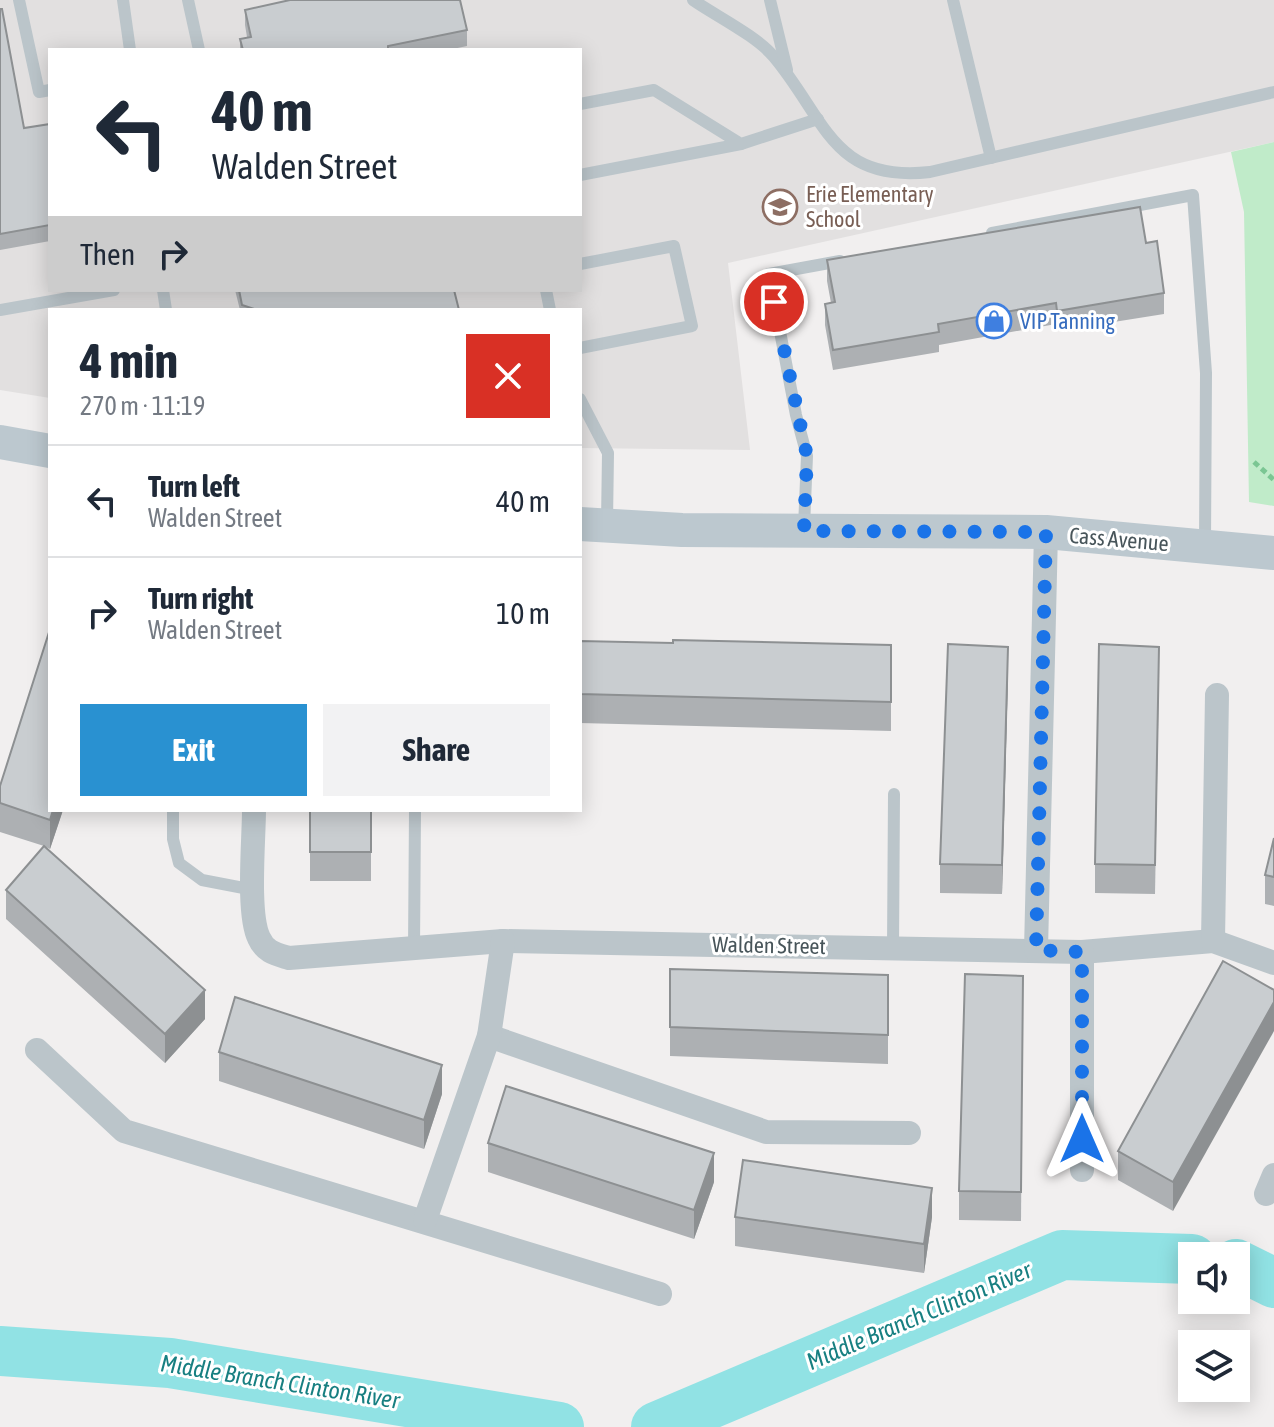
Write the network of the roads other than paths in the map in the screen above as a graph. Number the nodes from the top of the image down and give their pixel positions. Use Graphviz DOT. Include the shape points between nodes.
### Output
graph roads {
  1 [pos="19,0"];
  2 [pos="123,0"];
  3 [pos="188,0"];
  4 [pos="770,0"];
  5 [pos="953,0"];
  6 [pos="697,1"];
  7 [pos="130,48"];
  8 [pos="199,48"];
  9 [pos="788,77"];
  10 [pos="48,90"];
  11 [pos="1274,92"];
  12 [pos="582,104"];
  13 [pos="818,119"];
  14 [pos="741,144"];
  15 [pos="991,158"];
  16 [pos="582,175"];
  17 [pos="973,236"];
  18 [pos="847,260"];
  19 [pos="582,264"];
  20 [pos="103,292"];
  21 [pos="0,310"];
  22 [pos="582,348"];
  23 [pos="582,403"];
  24 [pos="0,442"];
  25 [pos="48,451"];
  26 [pos="593,525"];
  27 [pos="804,531"];
  28 [pos="1046,532"];
  29 [pos="1205,547"];
  30 [pos="1274,553"];
  31 [pos="1217,695"];
  32 [pos="894,794"];
  33 [pos="173,812"];
  34 [pos="254,812"];
  35 [pos="415,812"];
  36 [pos="254,890"];
  37 [pos="503,941"];
  38 [pos="1213,941"];
  39 [pos="893,948"];
  40 [pos="414,949"];
  41 [pos="1036,950"];
  42 [pos="1082,952"];
  43 [pos="1274,963"];
  44 [pos="489,1036"];
  45 [pos="37,1050"];
  46 [pos="909,1133"];
  47 [pos="1082,1170"];
  48 [pos="425,1220"];
  49 [pos="660,1294"];
  1 -- 10 [label="lane" via="39,92"];
  2 -- 7 [label="lane"];
  3 -- 8 [label="lane"];
  4 -- 9 [label="lane"];
  5 -- 15 [label="lane"];
  6 -- 9 [label="lane" via="772,54"];
  9 -- 13 [label="lane"];
  11 -- 15 [label="lane"];
  12 -- 14 [label="lane" via="654,90"];
  13 -- 14 [label="lane"];
  13 -- 15 [label="lane" via="838,147 858,163 882,171 930,172"];
  14 -- 16 [label="lane"];
  17 -- 29 [label="lane" via="1193,195 1206,373"];
  18 -- 27 [label="lane" via="769,274 807,456"];
  19 -- 22 [label="lane" via="674,246 692,326"];
  20 -- 21 [label="lane"];
  23 -- 26 [label="lane" via="608,453"];
  24 -- 25 [label="main road"];
  26 -- 27 [label="main road, Cass Avenue"];
  27 -- 28 [label="main road, Cass Avenue"];
  28 -- 29 [label="main road, Cass Avenue"];
  28 -- 41 [label="street"];
  29 -- 30 [label="main road, Cass Avenue"];
  31 -- 38 [label="street"];
  32 -- 39 [label="lane"];
  33 -- 36 [label="lane" via="179,863 202,880"];
  34 -- 36 [label="street, Walden Street"];
  35 -- 40 [label="lane"];
  36 -- 40 [label="street, Walden Street" via="258,938 270,953 308,958"];
  37 -- 39 [label="street, Walden Street"];
  37 -- 40 [label="street, Walden Street"];
  37 -- 44 [label="street"];
  38 -- 42 [label="street, Walden Street"];
  38 -- 43 [label="street, Walden Street"];
  39 -- 41 [label="street, Walden Street"];
  41 -- 42 [label="street, Walden Street"];
  42 -- 47 [label="street"];
  44 -- 46 [label="street" via="766,1132"];
  44 -- 48 [label="street"];
  45 -- 48 [label="street" via="124,1131"];
  48 -- 49 [label="street"];
}
